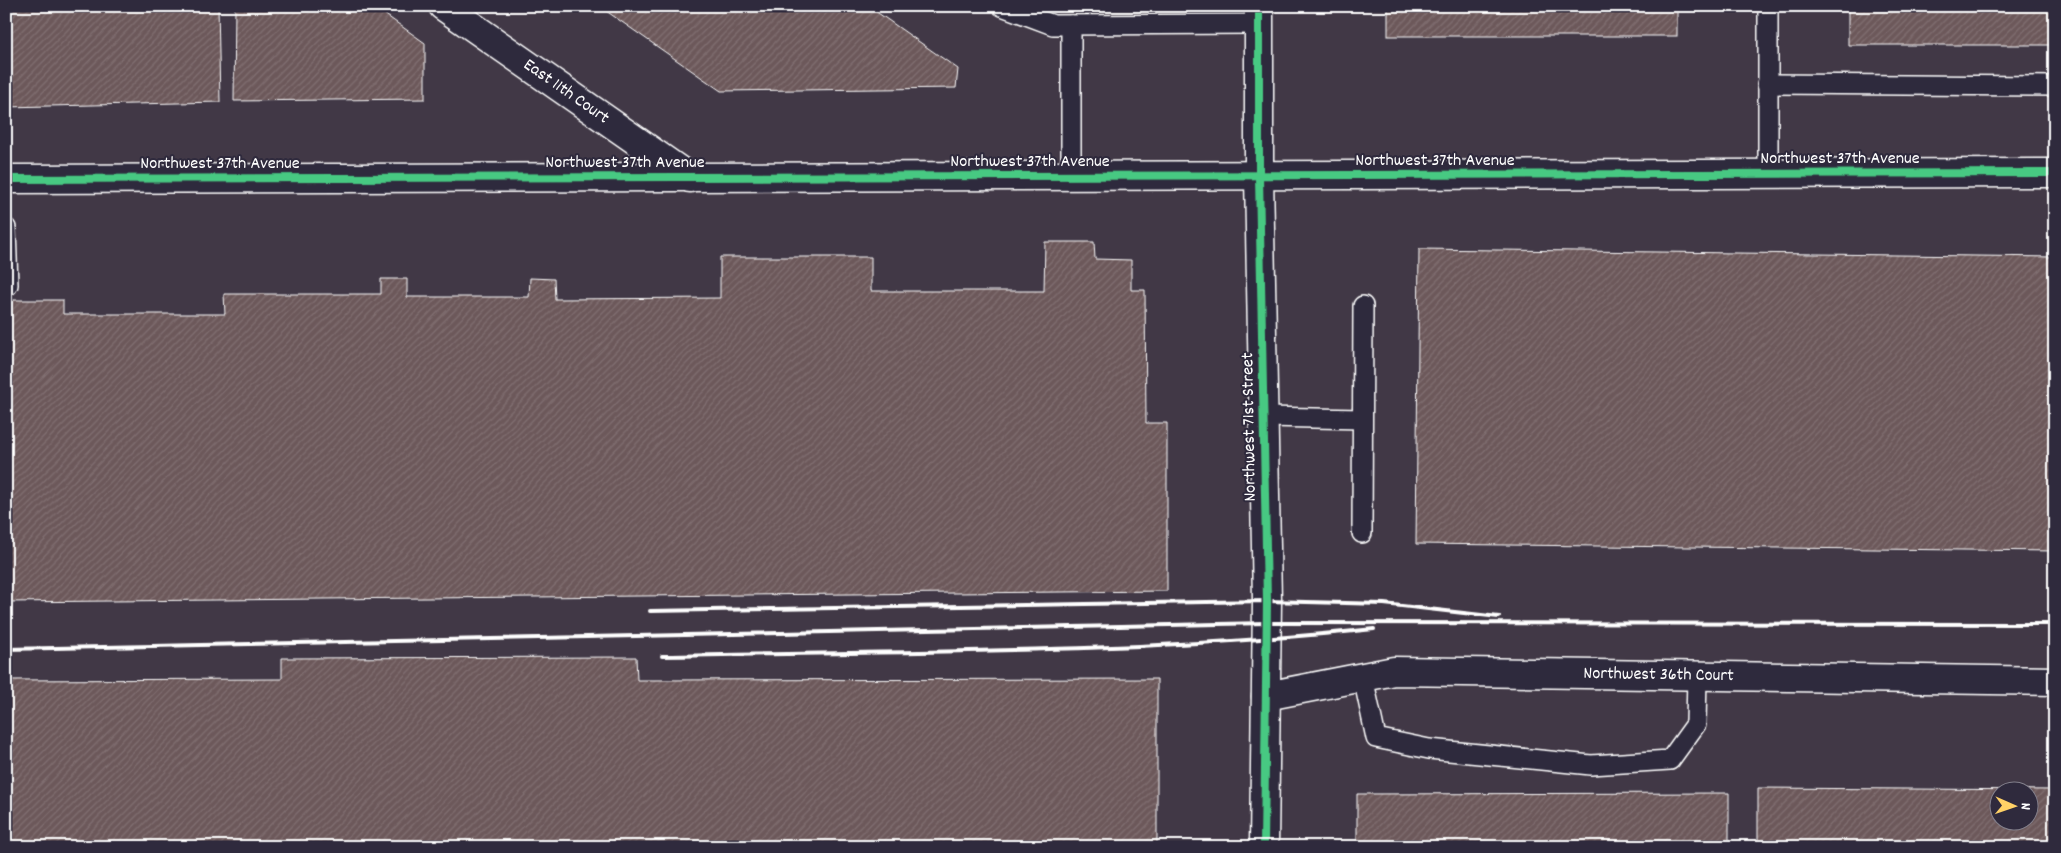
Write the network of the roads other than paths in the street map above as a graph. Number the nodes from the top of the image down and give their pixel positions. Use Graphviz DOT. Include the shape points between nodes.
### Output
graph roads {
  1 [pos="443,6"];
  2 [pos="1002,6"];
  3 [pos="1768,6"];
  4 [pos="1259,15"];
  5 [pos="1071,25"];
  6 [pos="1767,84"];
  7 [pos="2055,86"];
  8 [pos="2055,173"];
  9 [pos="1768,175"];
  10 [pos="1259,176"];
  11 [pos="1071,177"];
  12 [pos="690,178"];
  13 [pos="6,180"];
  14 [pos="6,228"];
  15 [pos="8,285"];
  16 [pos="1363,306"];
  17 [pos="1265,417"];
  18 [pos="1362,419"];
  19 [pos="1362,533"];
  20 [pos="1697,676"];
  21 [pos="1363,677"];
  22 [pos="2055,681"];
  23 [pos="1266,696"];
  24 [pos="1264,847"];
  1 -- 12 [label="street, East 11th Court"];
  2 -- 5 [label="lane" via="1053,25"];
  3 -- 6 [label="lane"];
  4 -- 5 [label="lane"];
  4 -- 10 [label="street, Northwest 71st Street"];
  5 -- 11 [label="lane"];
  6 -- 7 [label="lane"];
  6 -- 9 [label="lane"];
  8 -- 9 [label="street, Northwest 37th Avenue"];
  9 -- 10 [label="street, Northwest 37th Avenue"];
  10 -- 11 [label="street, Northwest 37th Avenue"];
  10 -- 17 [label="street, Northwest 71st Street"];
  11 -- 12 [label="street, Northwest 37th Avenue"];
  12 -- 13 [label="street, Northwest 37th Avenue"];
  14 -- 15 [label="lane"];
  16 -- 18 [label="lane"];
  17 -- 18 [label="lane"];
  17 -- 23 [label="street, Northwest 71st Street"];
  18 -- 19 [label="lane"];
  20 -- 21 [label="street, Northwest 36th Court" via="1394,671"];
  20 -- 21 [label="lane" via="1696,724 1670,760 1591,765 1429,749 1376,738"];
  20 -- 22 [label="street, Northwest 36th Court"];
  21 -- 23 [label="street, Northwest 36th Court"];
  23 -- 24 [label="street, Northwest 71st Street"];
}
